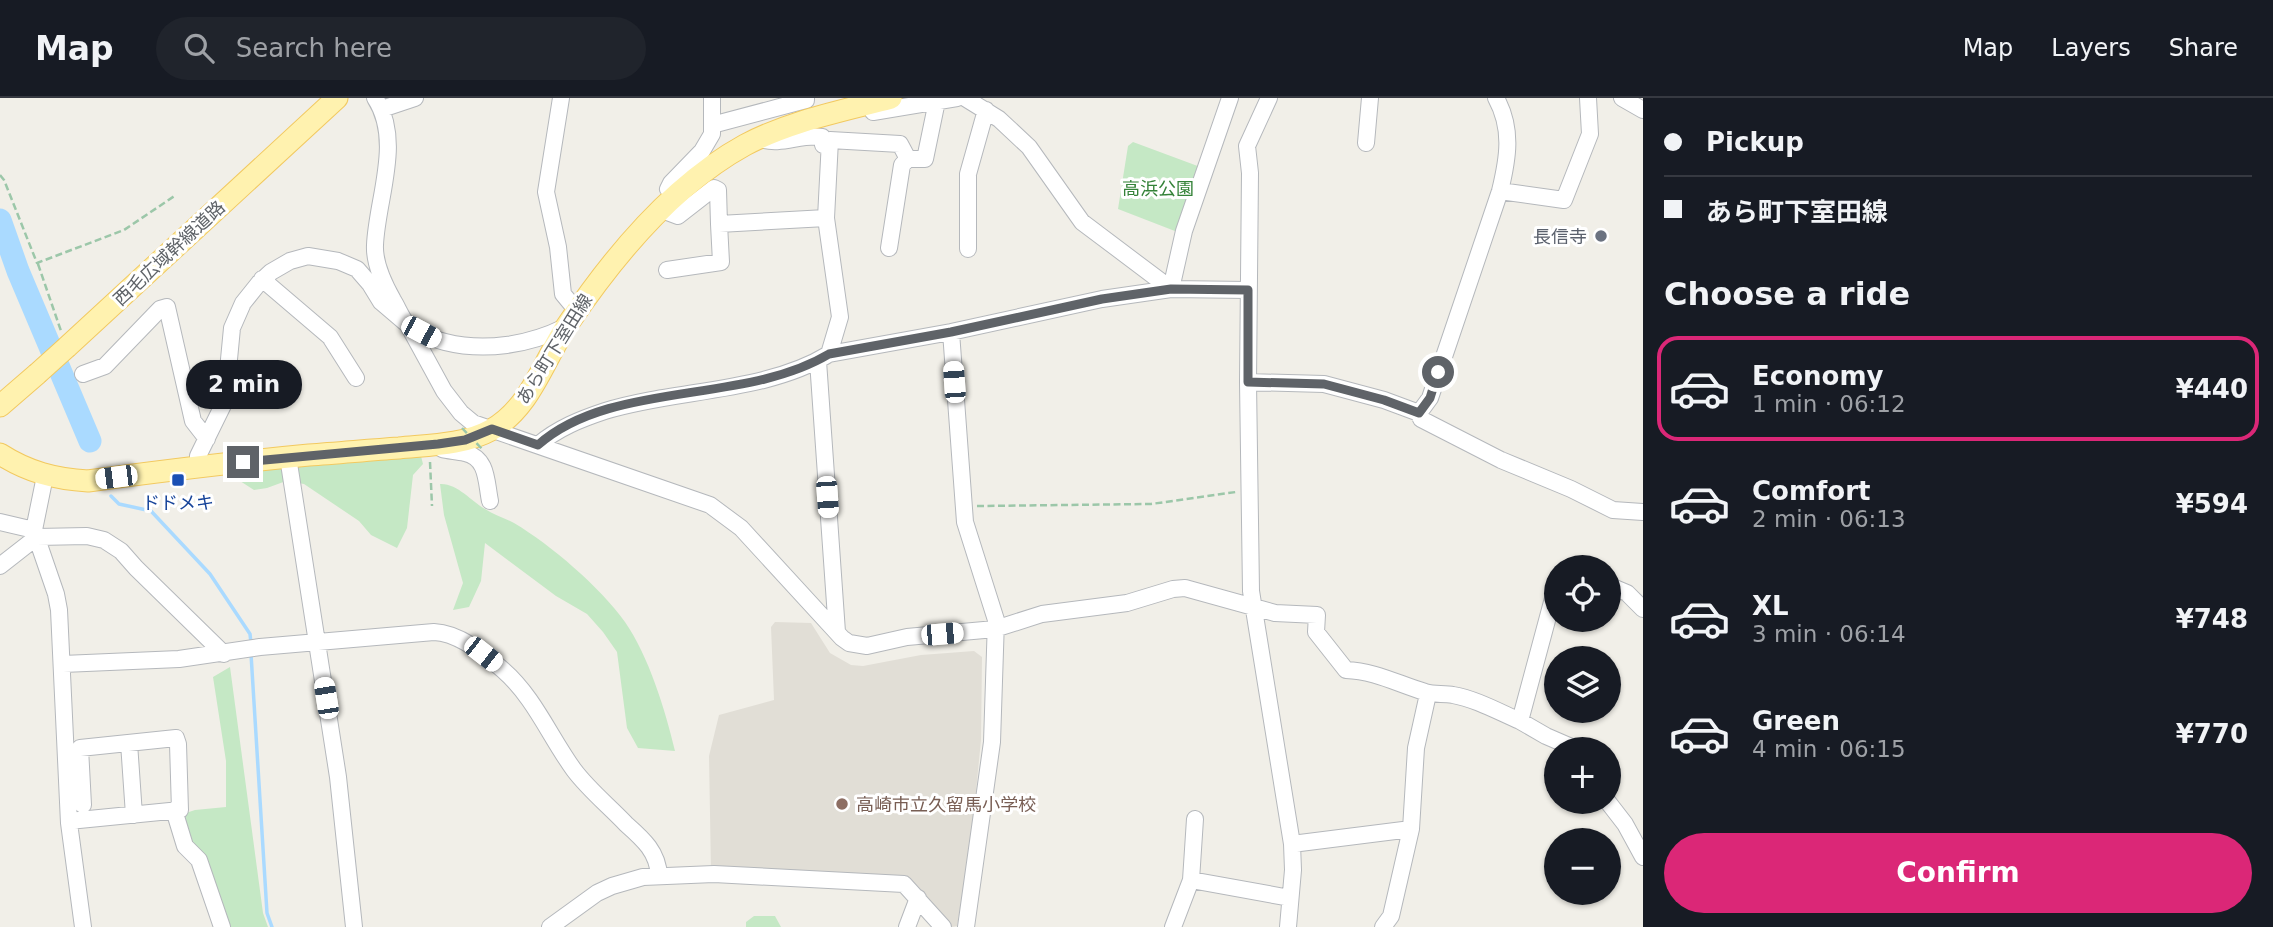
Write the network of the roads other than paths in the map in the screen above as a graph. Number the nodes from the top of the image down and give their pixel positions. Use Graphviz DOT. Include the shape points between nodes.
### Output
graph roads {
  1 [pos="337,98"];
  2 [pos="415,98"];
  3 [pos="561,98"];
  4 [pos="712,98"];
  5 [pos="806,98"];
  6 [pos="891,98"];
  7 [pos="957,98"];
  8 [pos="965,98"];
  9 [pos="1230,98"];
  10 [pos="1269,98"];
  11 [pos="1370,98"];
  12 [pos="1496,98"];
  13 [pos="1588,98"];
  14 [pos="1622,98"];
  15 [pos="937,101"];
  16 [pos="379,104"];
  17 [pos="760,105"];
  18 [pos="864,105"];
  19 [pos="986,110"];
  20 [pos="1643,110"];
  21 [pos="712,129"];
  22 [pos="766,136"];
  23 [pos="1366,143"];
  24 [pos="823,145"];
  25 [pos="908,159"];
  26 [pos="1500,191"];
  27 [pos="669,204"];
  28 [pos="826,218"];
  29 [pos="719,224"];
  30 [pos="889,248"];
  31 [pos="968,249"];
  32 [pos="667,270"];
  33 [pos="262,279"];
  34 [pos="1171,289"];
  35 [pos="1248,290"];
  36 [pos="571,319"];
  37 [pos="408,325"];
  38 [pos="951,332"];
  39 [pos="824,358"];
  40 [pos="83,374"];
  41 [pos="356,378"];
  42 [pos="1248,382"];
  43 [pos="0,406"];
  44 [pos="1419,413"];
  45 [pos="492,429"];
  46 [pos="207,439"];
  47 [pos="432,445"];
  48 [pos="538,445"];
  49 [pos="0,454"];
  50 [pos="288,457"];
  51 [pos="198,467"];
  52 [pos="45,476"];
  53 [pos="490,501"];
  54 [pos="1643,512"];
  55 [pos="0,522"];
  56 [pos="35,533"];
  57 [pos="0,566"];
  58 [pos="1621,590"];
  59 [pos="1252,605"];
  60 [pos="1643,609"];
  61 [pos="995,629"];
  62 [pos="837,632"];
  63 [pos="1544,632"];
  64 [pos="318,642"];
  65 [pos="224,653"];
  66 [pos="63,664"];
  67 [pos="1429,694"];
  68 [pos="1520,721"];
  69 [pos="1548,737"];
  70 [pos="129,743"];
  71 [pos="83,805"];
  72 [pos="174,810"];
  73 [pos="1617,814"];
  74 [pos="134,815"];
  75 [pos="1195,819"];
  76 [pos="69,821"];
  77 [pos="1412,829"];
  78 [pos="1292,844"];
  79 [pos="1643,857"];
  80 [pos="659,876"];
  81 [pos="1191,880"];
  82 [pos="918,898"];
  83 [pos="1290,898"];
  84 [pos="83,927"];
  85 [pos="222,927"];
  86 [pos="354,927"];
  87 [pos="550,927"];
  88 [pos="907,927"];
  89 [pos="943,927"];
  90 [pos="966,927"];
  91 [pos="1173,927"];
  92 [pos="1288,927"];
  93 [pos="1383,927"];
  1 -- 43 [label="main road, 西毛広域幹線道路, bridge"];
  2 -- 16 [label="street"];
  3 -- 36 [label="street" via="547,192"];
  4 -- 21 [label="street"];
  5 -- 17 [label="street"];
  6 -- 18 [label="main road, あら町下室田線"];
  7 -- 15 [label="street"];
  8 -- 19 [label="street"];
  9 -- 34 [label="street" via="1184,231"];
  10 -- 35 [label="street" via="1247,146"];
  11 -- 23 [label="street"];
  12 -- 26 [label="street" via="1508,133"];
  13 -- 26 [label="street" via="1590,134 1564,200"];
  14 -- 20 [label="street"];
  15 -- 18 [label="street" via="870,112"];
  15 -- 25 [label="street" via="925,159"];
  16 -- 37 [label="street" via="387,135 374,247 378,269"];
  17 -- 21 [label="street"];
  18 -- 22 [label="main road, あら町下室田線"];
  19 -- 31 [label="street" via="968,174"];
  19 -- 34 [label="street" via="1029,148 1082,222"];
  21 -- 22 [label="street" via="762,121"];
  21 -- 27 [label="street" via="702,151 671,183"];
  22 -- 24 [label="street" via="772,143 822,137"];
  22 -- 27 [label="main road, あら町下室田線" via="718,163"];
  25 -- 28 [label="street" via="900,144 830,140"];
  25 -- 30 [label="street" via="902,165"];
  26 -- 44 [label="street" via="1430,398"];
  27 -- 29 [label="street" via="678,216 714,188 718,190"];
  27 -- 36 [label="main road, あら町下室田線" via="629,242"];
  28 -- 29 [label="street"];
  28 -- 39 [label="street" via="840,317"];
  29 -- 32 [label="street" via="721,262"];
  33 -- 37 [label="street" via="290,261 308,256 338,261 357,269 381,302"];
  33 -- 41 [label="street" via="330,337"];
  33 -- 46 [label="street" via="243,303 232,328 225,401"];
  34 -- 35 [label="street"];
  34 -- 38 [label="street"];
  35 -- 42 [label="street"];
  36 -- 37 [label="street" via="546,337 486,346 433,339"];
  36 -- 45 [label="main road, あら町下室田線" via="522,401"];
  37 -- 45 [label="street" via="461,413"];
  38 -- 39 [label="street"];
  38 -- 61 [label="street" via="965,522"];
  39 -- 48 [label="street" via="729,388 633,402 587,417"];
  39 -- 62 [label="street"];
  40 -- 46 [label="street" via="105,366 167,307 193,421"];
  42 -- 44 [label="street" via="1324,384"];
  42 -- 59 [label="street"];
  44 -- 54 [label="street" via="1421,419 1501,460 1613,510"];
  45 -- 47 [label="main road, あら町下室田線" via="465,440"];
  45 -- 48 [label="street"];
  46 -- 51 [label="street"];
  47 -- 50 [label="main road, あら町下室田線"];
  47 -- 53 [label="street" via="480,460"];
  48 -- 62 [label="street" via="720,511"];
  49 -- 52 [label="main road, あら町下室田線"];
  50 -- 51 [label="main road, あら町下室田線"];
  50 -- 64 [label="street"];
  51 -- 52 [label="main road, あら町下室田線" via="88,481"];
  52 -- 56 [label="street"];
  55 -- 56 [label="street"];
  56 -- 57 [label="street"];
  56 -- 65 [label="street" via="88,536 113,545"];
  56 -- 66 [label="street" via="60,610"];
  58 -- 60 [label="street"];
  59 -- 61 [label="street" via="1174,589 1127,603 1042,614"];
  59 -- 67 [label="street" via="1275,613 1317,615 1317,632 1346,670 1364,670"];
  59 -- 78 [label="street"];
  61 -- 62 [label="street" via="907,637 867,646 849,643"];
  61 -- 90 [label="street" via="992,742"];
  63 -- 68 [label="street"];
  64 -- 65 [label="street"];
  64 -- 80 [label="street" via="438,632 483,654 517,683 591,790 648,844 659,863"];
  64 -- 86 [label="street"];
  65 -- 66 [label="street"];
  66 -- 76 [label="street"];
  67 -- 68 [label="street" via="1465,698"];
  67 -- 77 [label="street" via="1416,748"];
  68 -- 69 [label="street"];
  70 -- 71 [label="street" via="80,748"];
  70 -- 72 [label="street" via="176,738 180,810"];
  70 -- 74 [label="street"];
  72 -- 74 [label="street"];
  72 -- 85 [label="street" via="185,846 199,860"];
  73 -- 79 [label="street"];
  74 -- 76 [label="street"];
  75 -- 81 [label="street"];
  76 -- 84 [label="street"];
  77 -- 78 [label="street"];
  77 -- 93 [label="street" via="1391,916"];
  78 -- 83 [label="street"];
  80 -- 82 [label="street" via="714,874 904,884"];
  80 -- 87 [label="street" via="597,893"];
  81 -- 83 [label="street"];
  81 -- 91 [label="street"];
  82 -- 88 [label="street"];
  82 -- 89 [label="street"];
  83 -- 92 [label="street"];
}
